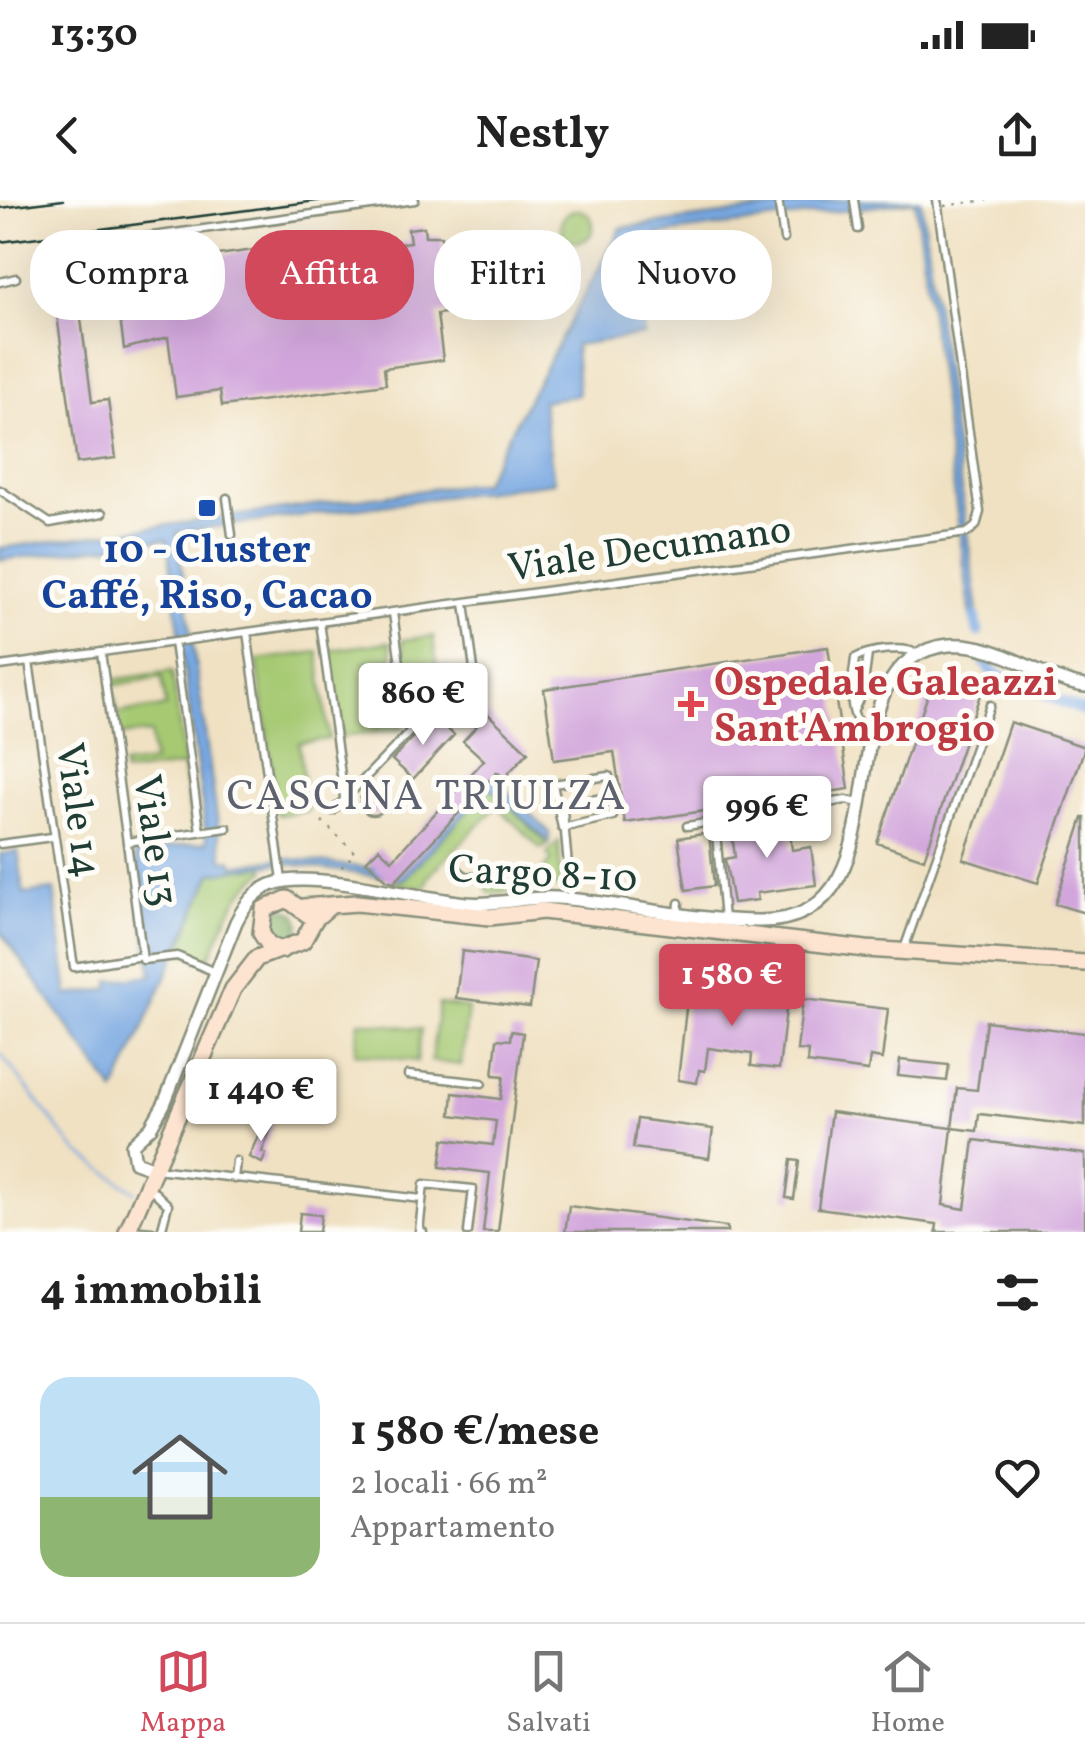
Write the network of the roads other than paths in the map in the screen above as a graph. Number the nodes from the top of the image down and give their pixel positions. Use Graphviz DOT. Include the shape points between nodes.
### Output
graph roads {
  1 [pos="415,200"];
  2 [pos="778,200"];
  3 [pos="854,200"];
  4 [pos="941,203"];
  5 [pos="858,229"];
  6 [pos="196,230"];
  7 [pos="784,240"];
  8 [pos="16,278"];
  9 [pos="0,282"];
  10 [pos="0,490"];
  11 [pos="227,498"];
  12 [pos="103,513"];
  13 [pos="232,535"];
  14 [pos="465,603"];
  15 [pos="392,612"];
  16 [pos="320,622"];
  17 [pos="247,632"];
  18 [pos="174,642"];
  19 [pos="101,652"];
  20 [pos="920,655"];
  21 [pos="29,662"];
  22 [pos="0,666"];
  23 [pos="474,674"];
  24 [pos="1085,686"];
  25 [pos="478,698"];
  26 [pos="990,705"];
  27 [pos="409,730"];
  28 [pos="871,736"];
  29 [pos="612,797"];
  30 [pos="344,798"];
  31 [pos="860,803"];
  32 [pos="333,811"];
  33 [pos="715,822"];
  34 [pos="687,826"];
  35 [pos="227,828"];
  36 [pos="562,828"];
  37 [pos="200,831"];
  38 [pos="52,838"];
  39 [pos="127,842"];
  40 [pos="0,844"];
  41 [pos="457,870"];
  42 [pos="483,878"];
  43 [pos="282,882"];
  44 [pos="571,900"];
  45 [pos="330,906"];
  46 [pos="302,907"];
  47 [pos="724,918"];
  48 [pos="310,928"];
  49 [pos="261,934"];
  50 [pos="282,950"];
  51 [pos="903,952"];
  52 [pos="142,956"];
  53 [pos="1085,963"];
  54 [pos="250,965"];
  55 [pos="216,973"];
  56 [pos="206,1068"];
  57 [pos="219,1073"];
  58 [pos="408,1075"];
  59 [pos="482,1083"];
  60 [pos="236,1161"];
  61 [pos="154,1169"];
  62 [pos="234,1179"];
  63 [pos="147,1185"];
  64 [pos="422,1199"];
  65 [pos="127,1231"];
  66 [pos="152,1232"];
  67 [pos="161,1232"];
  68 [pos="423,1232"];
  69 [pos="468,1232"];
  1 -- 6 [label="lane"];
  2 -- 7 [label="lane"];
  3 -- 5 [label="lane"];
  4 -- 14 [label="lane, Viale Decumano" via="980,512 976,526 963,534"];
  8 -- 9 [label="lane"];
  10 -- 12 [label="lane" via="50,523"];
  11 -- 13 [label="lane"];
  14 -- 15 [label="lane, Viale Decumano"];
  14 -- 23 [label="lane"];
  15 -- 16 [label="lane, Viale Decumano"];
  15 -- 27 [label="lane"];
  16 -- 17 [label="lane, Viale Decumano"];
  16 -- 30 [label="lane"];
  17 -- 18 [label="lane, Viale Decumano"];
  17 -- 43 [label="lane"];
  18 -- 19 [label="lane, Viale Decumano"];
  18 -- 37 [label="lane"];
  19 -- 21 [label="lane, Viale Decumano"];
  19 -- 39 [label="lane, Viale 13"];
  20 -- 24 [label="street" via="950,645 976,646"];
  20 -- 28 [label="street, Cargo 8-10" via="886,691"];
  20 -- 28 [label="lane" via="909,648 868,654 862,696 852,714"];
  21 -- 22 [label="lane, Viale Decumano"];
  21 -- 38 [label="lane, Viale 14"];
  23 -- 25 [label="lane"];
  23 -- 27 [label="lane"];
  26 -- 51 [label="lane"];
  27 -- 30 [label="lane"];
  28 -- 31 [label="street, Cargo 8-10"];
  29 -- 36 [label="lane" via="568,804"];
  29 -- 36 [label="lane" via="610,819"];
  29 -- 36 [label="lane" via="609,776 553,784"];
  30 -- 32 [label="lane"];
  31 -- 33 [label="lane"];
  31 -- 47 [label="street, Cargo 8-10" via="844,868 818,903 777,920"];
  33 -- 34 [label="lane"];
  33 -- 47 [label="lane"];
  35 -- 37 [label="lane"];
  36 -- 44 [label="lane"];
  37 -- 39 [label="lane"];
  38 -- 40 [label="lane"];
  38 -- 52 [label="lane, Viale 14" via="74,967"];
  39 -- 52 [label="lane, Viale 13"];
  41 -- 42 [label="lane"];
  43 -- 44 [label="street, Cargo 8-10" via="466,903"];
  43 -- 55 [label="street" via="244,906"];
  44 -- 47 [label="street, Cargo 8-10" via="625,901"];
  45 -- 46 [label="street"];
  45 -- 48 [label="street"];
  45 -- 51 [label="street" via="358,903 462,917 560,913"];
  46 -- 48 [label="street"];
  46 -- 49 [label="street" via="287,900 271,903 260,916"];
  48 -- 50 [label="street" via="297,946"];
  49 -- 50 [label="street"];
  49 -- 54 [label="street"];
  50 -- 54 [label="street"];
  51 -- 53 [label="street"];
  52 -- 55 [label="lane, Viale 13" via="177,956"];
  54 -- 61 [label="street" via="232,990"];
  55 -- 61 [label="street" via="158,1117 130,1149 140,1166"];
  56 -- 57 [label="lane"];
  58 -- 59 [label="lane"];
  60 -- 62 [label="lane"];
  61 -- 62 [label="lane"];
  61 -- 63 [label="street"];
  62 -- 64 [label="lane"];
  63 -- 65 [label="street"];
  63 -- 67 [label="lane" via="168,1205"];
  64 -- 68 [label="lane"];
  64 -- 69 [label="lane" via="424,1184 473,1189"];
  65 -- 66 [label="lane"];
}
